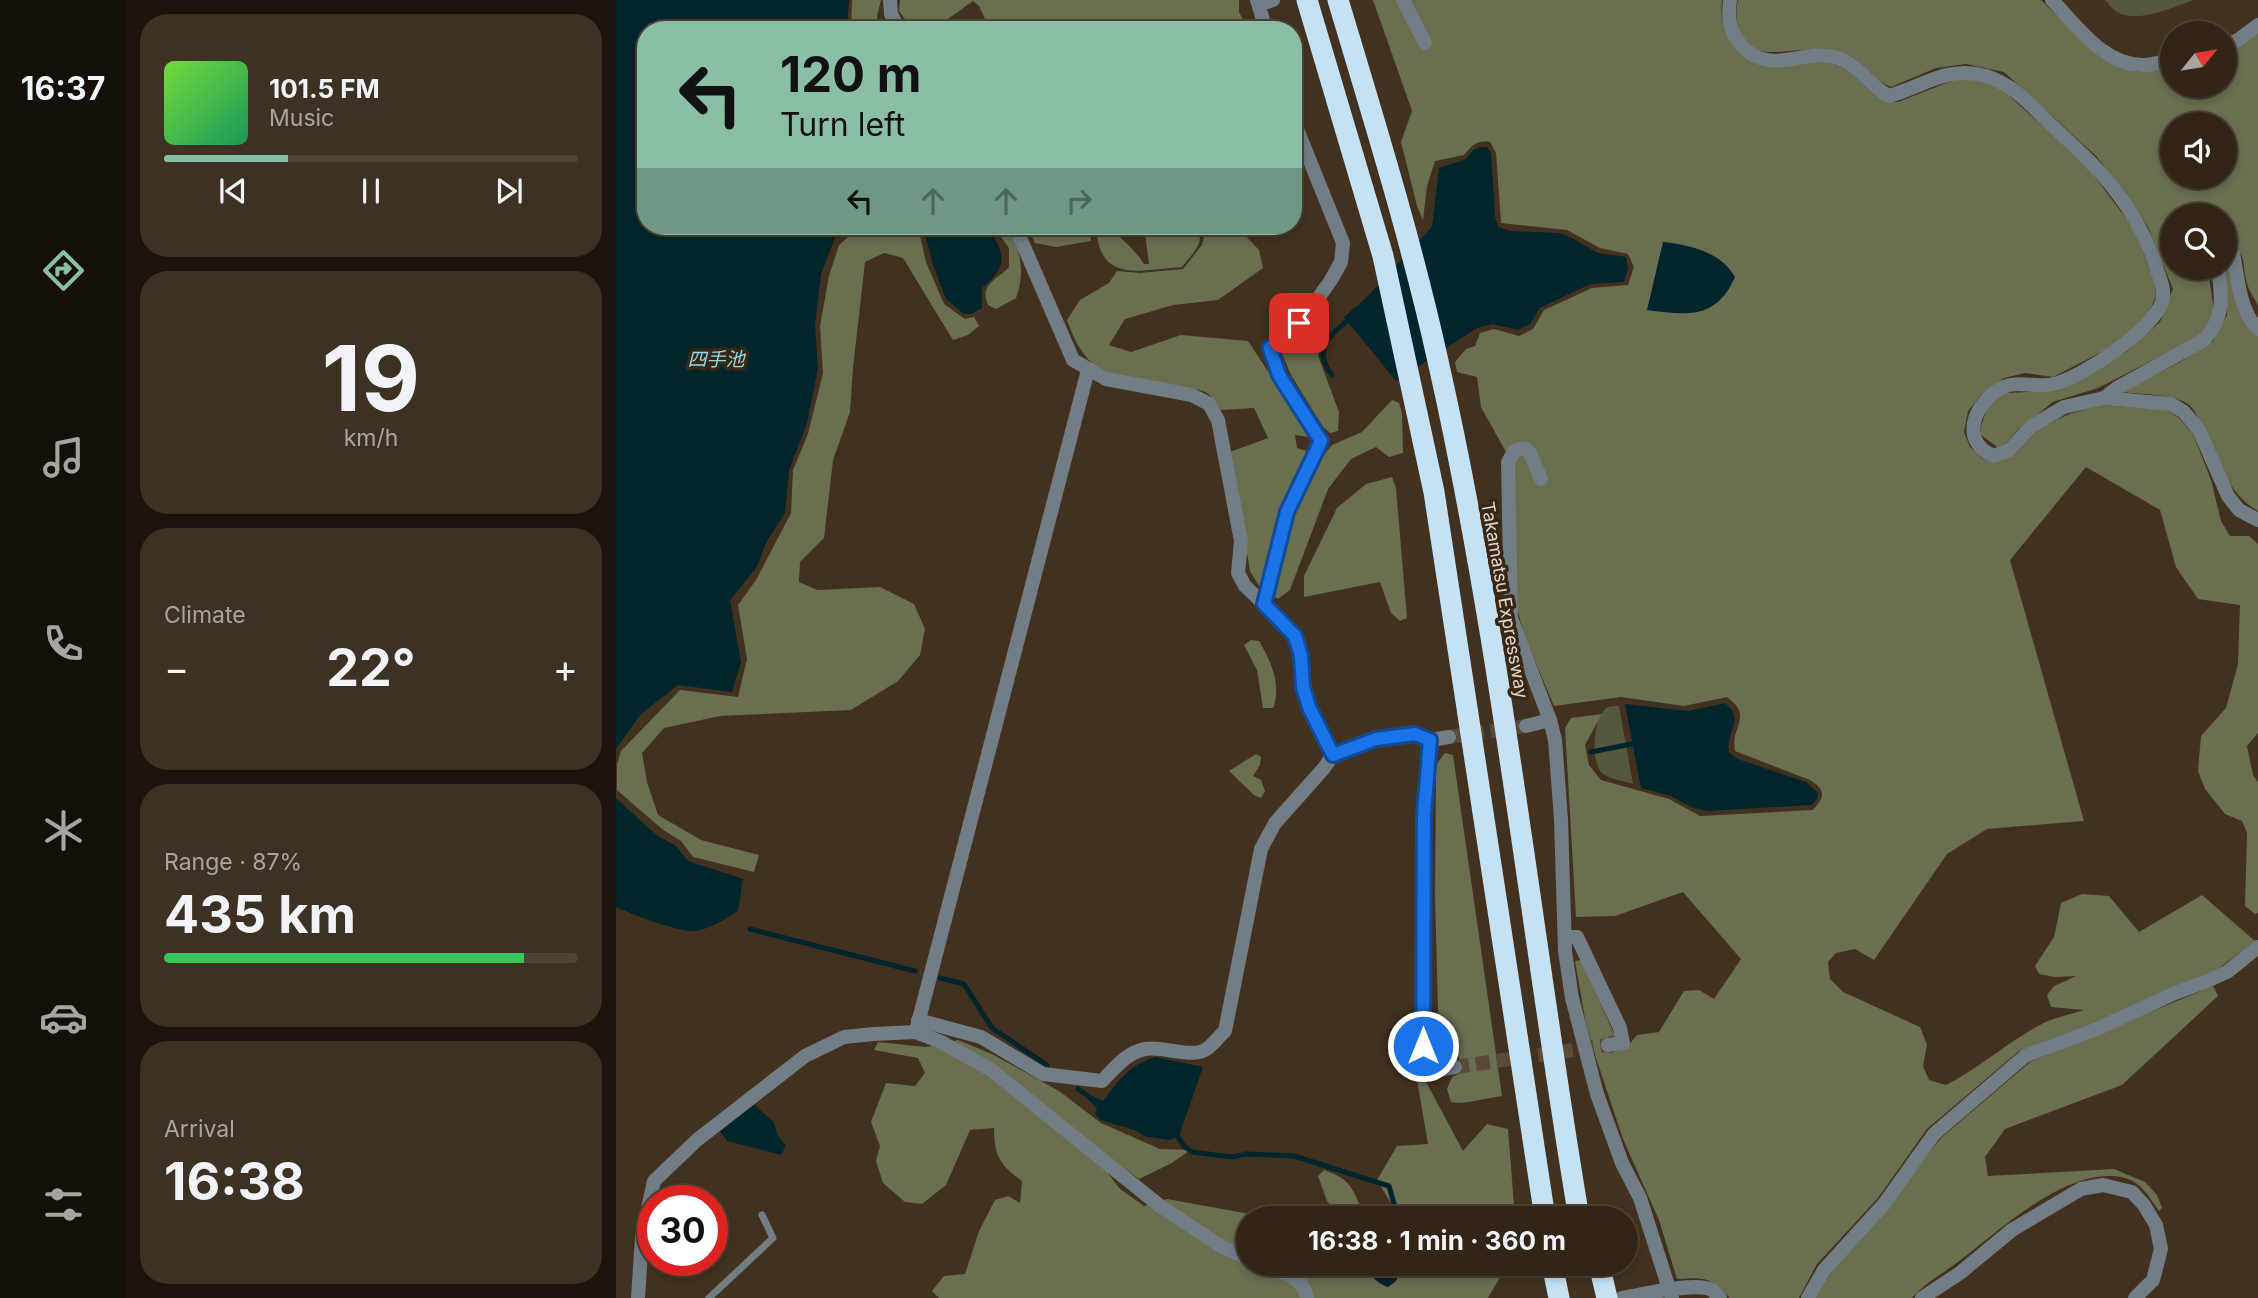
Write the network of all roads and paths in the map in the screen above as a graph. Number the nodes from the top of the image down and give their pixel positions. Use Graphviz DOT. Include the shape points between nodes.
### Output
graph roads {
  1 [pos="890,0"];
  2 [pos="1307,0"];
  3 [pos="1338,0"];
  4 [pos="1403,0"];
  5 [pos="1730,0"];
  6 [pos="2052,0"];
  7 [pos="1264,2"];
  8 [pos="895,21"];
  9 [pos="1265,21"];
  10 [pos="2258,25"];
  11 [pos="2237,40"];
  12 [pos="1425,43"];
  13 [pos="2160,62"];
  14 [pos="1302,141"];
  15 [pos="1019,235"];
  16 [pos="2237,274"];
  17 [pos="2219,280"];
  18 [pos="2258,328"];
  19 [pos="1087,370"];
  20 [pos="2104,398"];
  21 [pos="1541,479"];
  22 [pos="2258,520"];
  23 [pos="1264,604"];
  24 [pos="1550,720"];
  25 [pos="1526,726"];
  26 [pos="1449,737"];
  27 [pos="1430,740"];
  28 [pos="1333,755"];
  29 [pos="1565,937"];
  30 [pos="2258,947"];
  31 [pos="917,1026"];
  32 [pos="1608,1045"];
  33 [pos="1551,1055"];
  34 [pos="1455,1067"];
  35 [pos="1543,1206"];
  36 [pos="1577,1206"];
  37 [pos="1585,1206"];
  38 [pos="762,1215"];
  39 [pos="1236,1253"];
  40 [pos="1288,1276"];
  41 [pos="1553,1276"];
  42 [pos="1588,1276"];
  43 [pos="1602,1276"];
  44 [pos="1670,1294"];
  45 [pos="638,1298"];
  46 [pos="709,1298"];
  47 [pos="1307,1298"];
  48 [pos="1557,1298"];
  49 [pos="1593,1298"];
  50 [pos="1607,1298"];
  51 [pos="1624,1298"];
  52 [pos="1720,1298"];
  53 [pos="1808,1298"];
  54 [pos="1922,1298"];
  55 [pos="2135,1298"];
  1 -- 8 [label="street"];
  2 -- 35 [label="highway" via="1383,257 1434,492"];
  3 -- 33 [label="highway, Takamatsu Expressway" via="1406,229 1438,363 1479,572"];
  4 -- 12 [label="street"];
  5 -- 20 [label="street" via="1728,20 1733,35 1760,60 1836,57 1851,63 1889,96 1944,75 1986,76 2006,84 2092,163 2140,226 2162,286 2159,309 2119,350 2056,384 2015,383 1999,388 1975,415 1973,434 1994,456 2009,450 2032,426 2064,407"];
  6 -- 13 [label="street" via="2100,49 2123,62"];
  7 -- 9 [label="street"];
  10 -- 11 [label="street"];
  14 -- 23 [label="street" via="1343,243 1341,262 1331,280 1292,335 1270,348 1279,375 1321,441 1287,512"];
  15 -- 19 [label="street" via="1073,360"];
  16 -- 18 [label="street" via="2246,311"];
  17 -- 20 [label="street" via="2220,313 2204,340"];
  19 -- 23 [label="street" via="1106,379 1192,395 1209,404 1218,420 1241,541 1238,573"];
  19 -- 31 [label="street"];
  20 -- 22 [label="street" via="2171,404 2185,412 2199,430 2228,496 2239,510"];
  21 -- 24 [label="street" via="1530,453 1514,451 1507,462 1511,618"];
  23 -- 28 [label="street" via="1295,636 1309,707"];
  24 -- 25 [label="street"];
  24 -- 29 [label="street" via="1561,819"];
  26 -- 27 [label="street"];
  27 -- 28 [label="street" via="1415,734 1376,739"];
  27 -- 34 [label="street" via="1424,814 1423,1046 1430,1071"];
  28 -- 31 [label="street" via="1275,823 1261,849 1225,1031 1203,1051 1143,1049 1102,1081 1043,1074 981,1037"];
  29 -- 32 [label="street" via="1577,937 1620,1028 1623,1043"];
  29 -- 44 [label="street" via="1572,998 1597,1094 1640,1198"];
  30 -- 53 [label="street" via="2227,972 2025,1056 1934,1134 1884,1204 1824,1270"];
  31 -- 39 [label="street" via="990,1069 1160,1206"];
  31 -- 45 [label="street" via="844,1038 805,1056 667,1167 654,1181 642,1237"];
  33 -- 36 [label="highway, Takamatsu Expressway"];
  33 -- 37 [label="highway"];
  38 -- 46 [label="lane" via="773,1238"];
  40 -- 47 [label="street" via="1298,1280"];
  41 -- 48 [label="highway"];
  42 -- 49 [label="highway"];
  43 -- 50 [label="highway"];
  44 -- 51 [label="street"];
  44 -- 52 [label="street" via="1699,1287"];
  54 -- 55 [label="street" via="2021,1224 2081,1189 2103,1185 2132,1192 2156,1225 2161,1249 2153,1280"];
}
